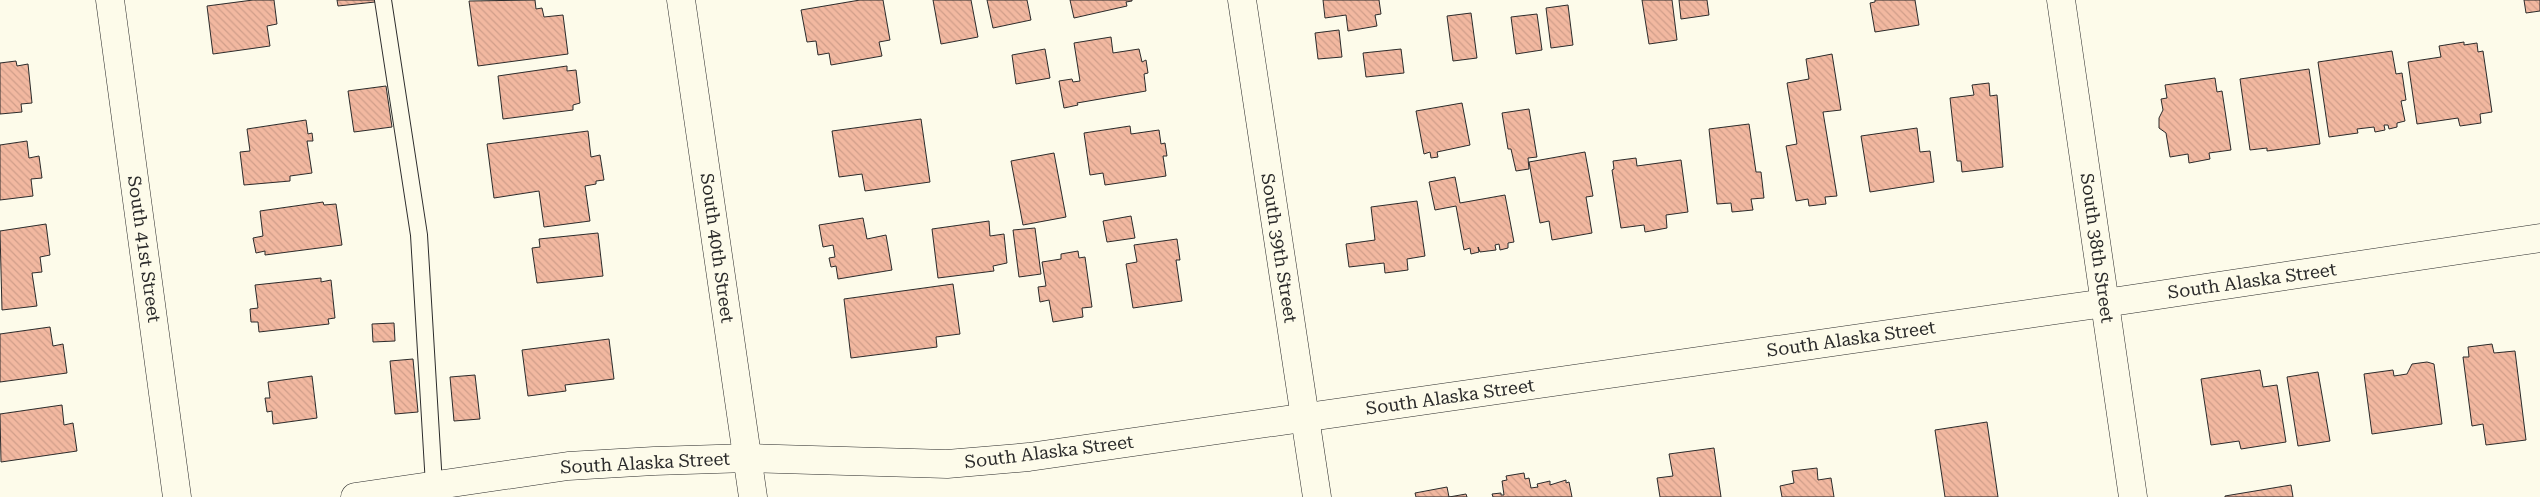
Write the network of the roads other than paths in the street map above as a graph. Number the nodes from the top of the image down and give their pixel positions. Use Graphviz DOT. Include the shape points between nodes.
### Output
graph roads {
  1 [pos="110,0"];
  2 [pos="383,0"];
  3 [pos="681,0"];
  4 [pos="1242,0"];
  5 [pos="2061,0"];
  6 [pos="2540,238"];
  7 [pos="2105,302"];
  8 [pos="1305,417"];
  9 [pos="748,458"];
  10 [pos="434,485"];
  11 [pos="177,497"];
  12 [pos="356,497"];
  13 [pos="753,497"];
  14 [pos="1317,497"];
  15 [pos="2133,497"];
  1 -- 11 [label="street, South 41st Street"];
  2 -- 10 [label="lane" via="419,235"];
  3 -- 9 [label="street, South 40th Street"];
  4 -- 8 [label="street, South 39th Street"];
  5 -- 7 [label="street, South 38th Street"];
  6 -- 7 [label="street, South Alaska Street"];
  7 -- 8 [label="street, South Alaska Street"];
  7 -- 15 [label="street, South 38th Street"];
  8 -- 9 [label="street, South Alaska Street" via="986,462 912,464"];
  8 -- 14 [label="street, South 39th Street"];
  9 -- 10 [label="street, South Alaska Street" via="568,466"];
  9 -- 13 [label="street, South 40th Street"];
  10 -- 12 [label="street, South Alaska Street"];
}
